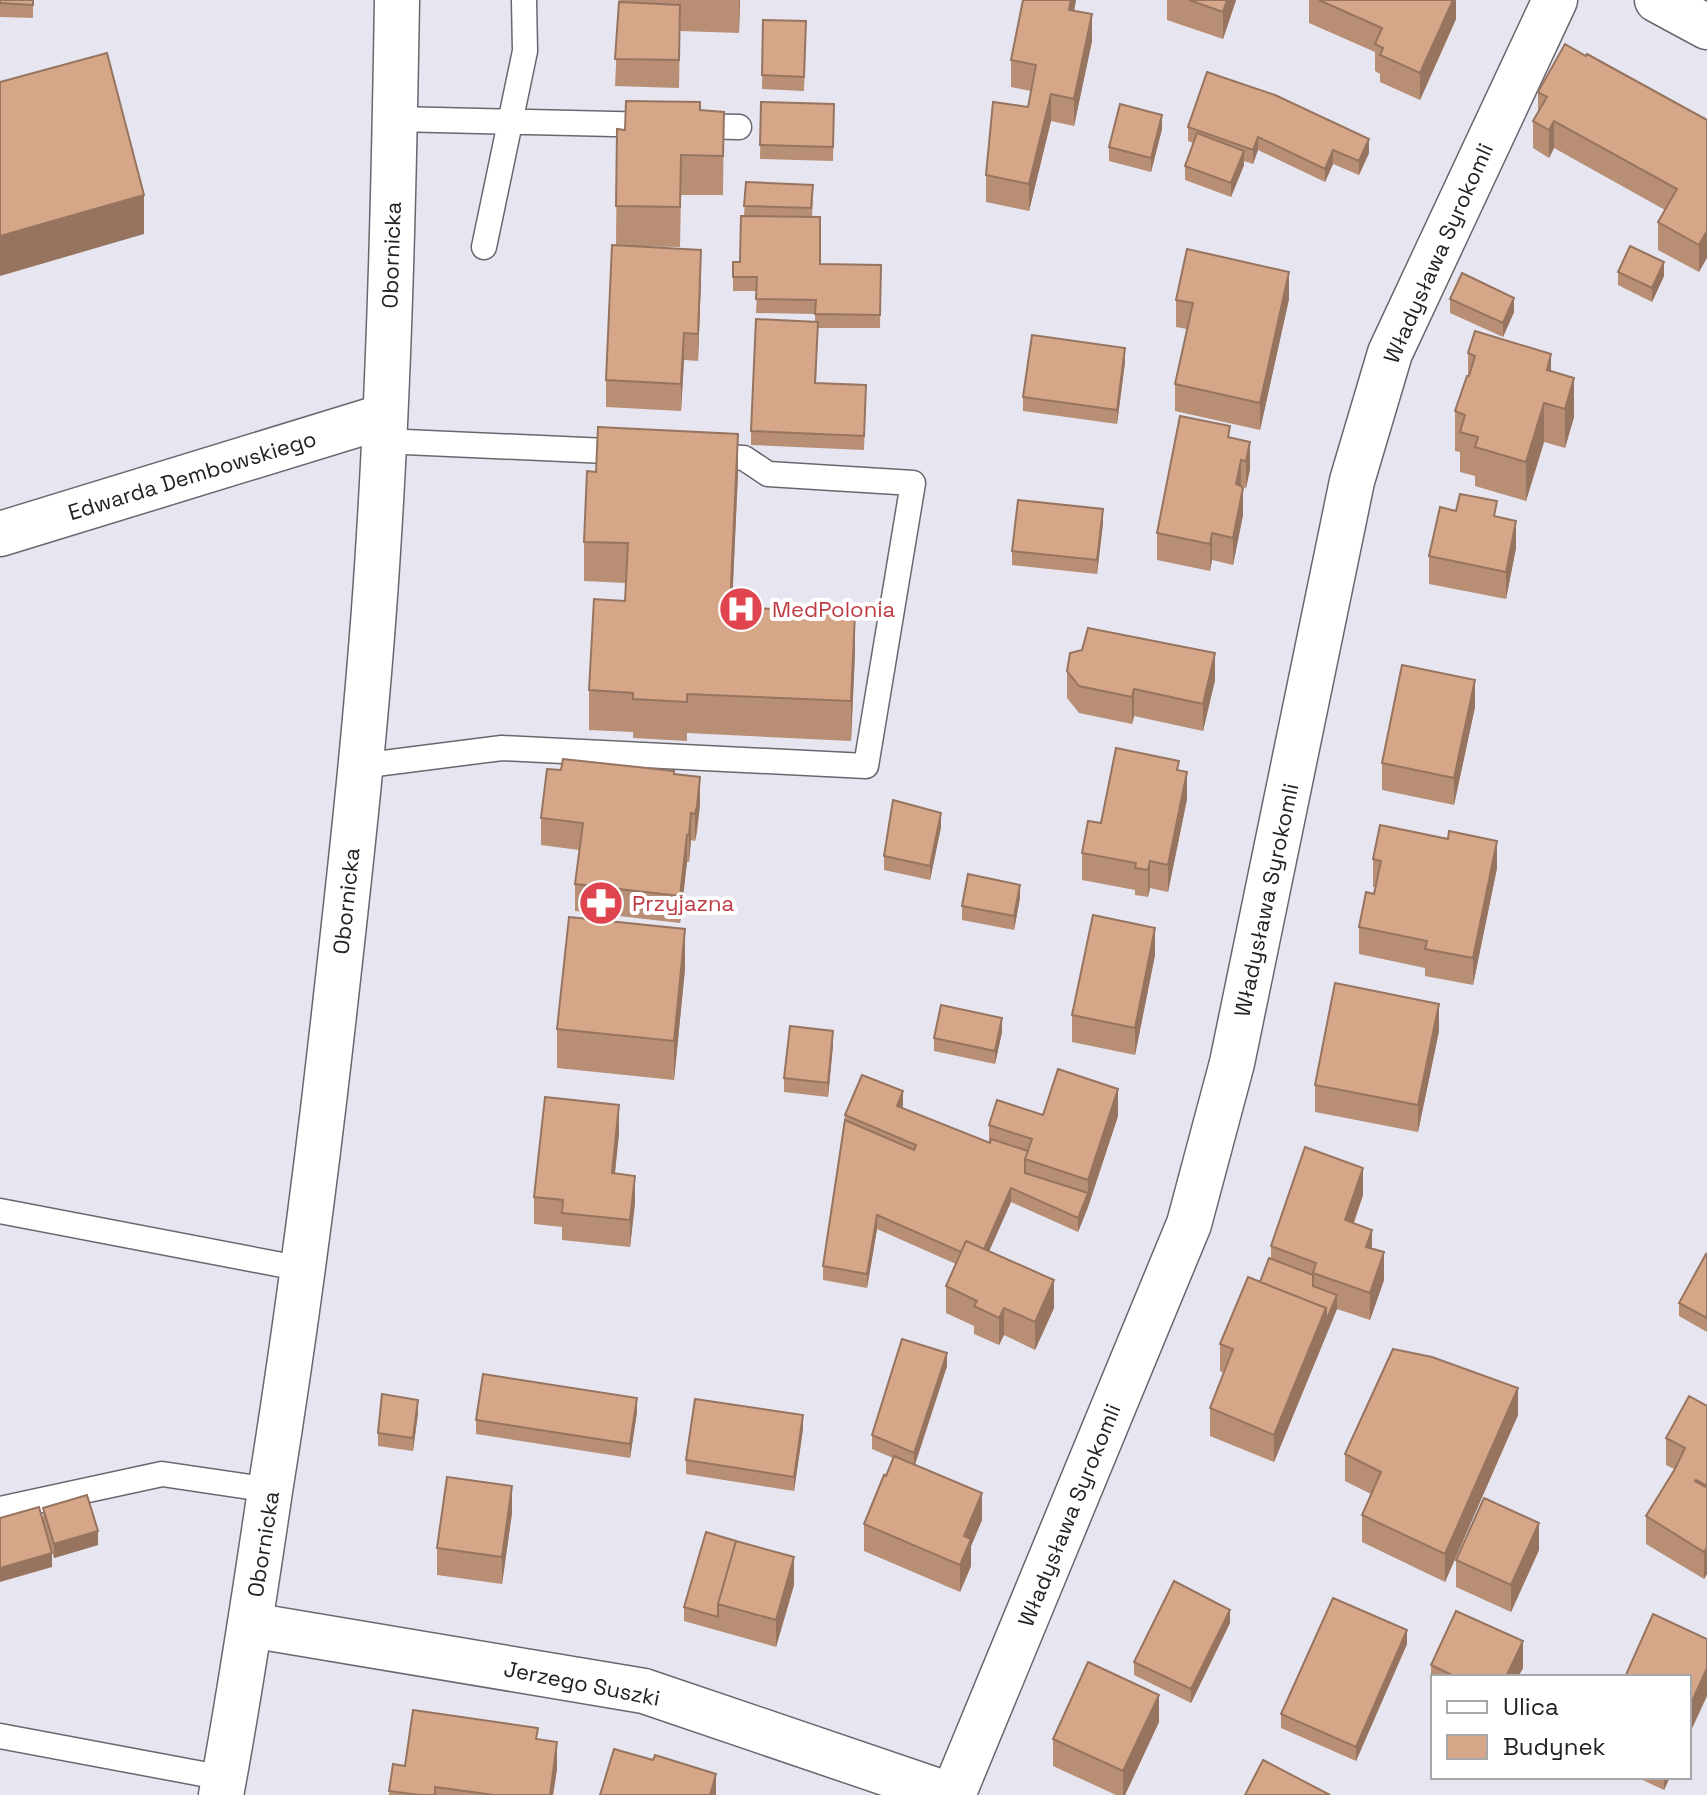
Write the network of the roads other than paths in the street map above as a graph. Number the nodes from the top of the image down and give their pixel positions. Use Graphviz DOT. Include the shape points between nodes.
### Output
graph roads {
  1 [pos="397,0"];
  2 [pos="524,0"];
  3 [pos="1555,0"];
  4 [pos="1657,0"];
  5 [pos="1707,27"];
  6 [pos="395,119"];
  7 [pos="510,122"];
  8 [pos="739,127"];
  9 [pos="484,247"];
  10 [pos="384,428"];
  11 [pos="654,453"];
  12 [pos="684,455"];
  13 [pos="0,534"];
  14 [pos="360,766"];
  15 [pos="0,1211"];
  16 [pos="303,1269"];
  17 [pos="271,1490"];
  18 [pos="0,1509"];
  19 [pos="250,1625"];
  20 [pos="0,1736"];
  21 [pos="222,1786"];
  22 [pos="952,1795"];
  1 -- 6 [label="street, Obornicka"];
  2 -- 7 [label="lane" via="525,51"];
  3 -- 22 [label="street, Władysława Syrokomli" via="1390,353 1352,481 1232,1063 1189,1224"];
  4 -- 5 [label="street"];
  6 -- 7 [label="lane"];
  6 -- 10 [label="street, Obornicka"];
  7 -- 8 [label="lane"];
  7 -- 9 [label="lane"];
  10 -- 11 [label="lane" via="520,447"];
  10 -- 13 [label="street, Edwarda Dembowskiego"];
  10 -- 14 [label="street, Obornicka"];
  12 -- 14 [label="lane" via="744,458 768,474 913,483 866,766 502,748"];
  14 -- 16 [label="street, Obornicka"];
  15 -- 16 [label="lane"];
  16 -- 17 [label="street, Obornicka"];
  17 -- 18 [label="lane" via="162,1474"];
  17 -- 19 [label="street, Obornicka"];
  19 -- 21 [label="street, Obornicka"];
  19 -- 22 [label="street, Jerzego Suszki" via="644,1691"];
  20 -- 21 [label="lane"];
}
